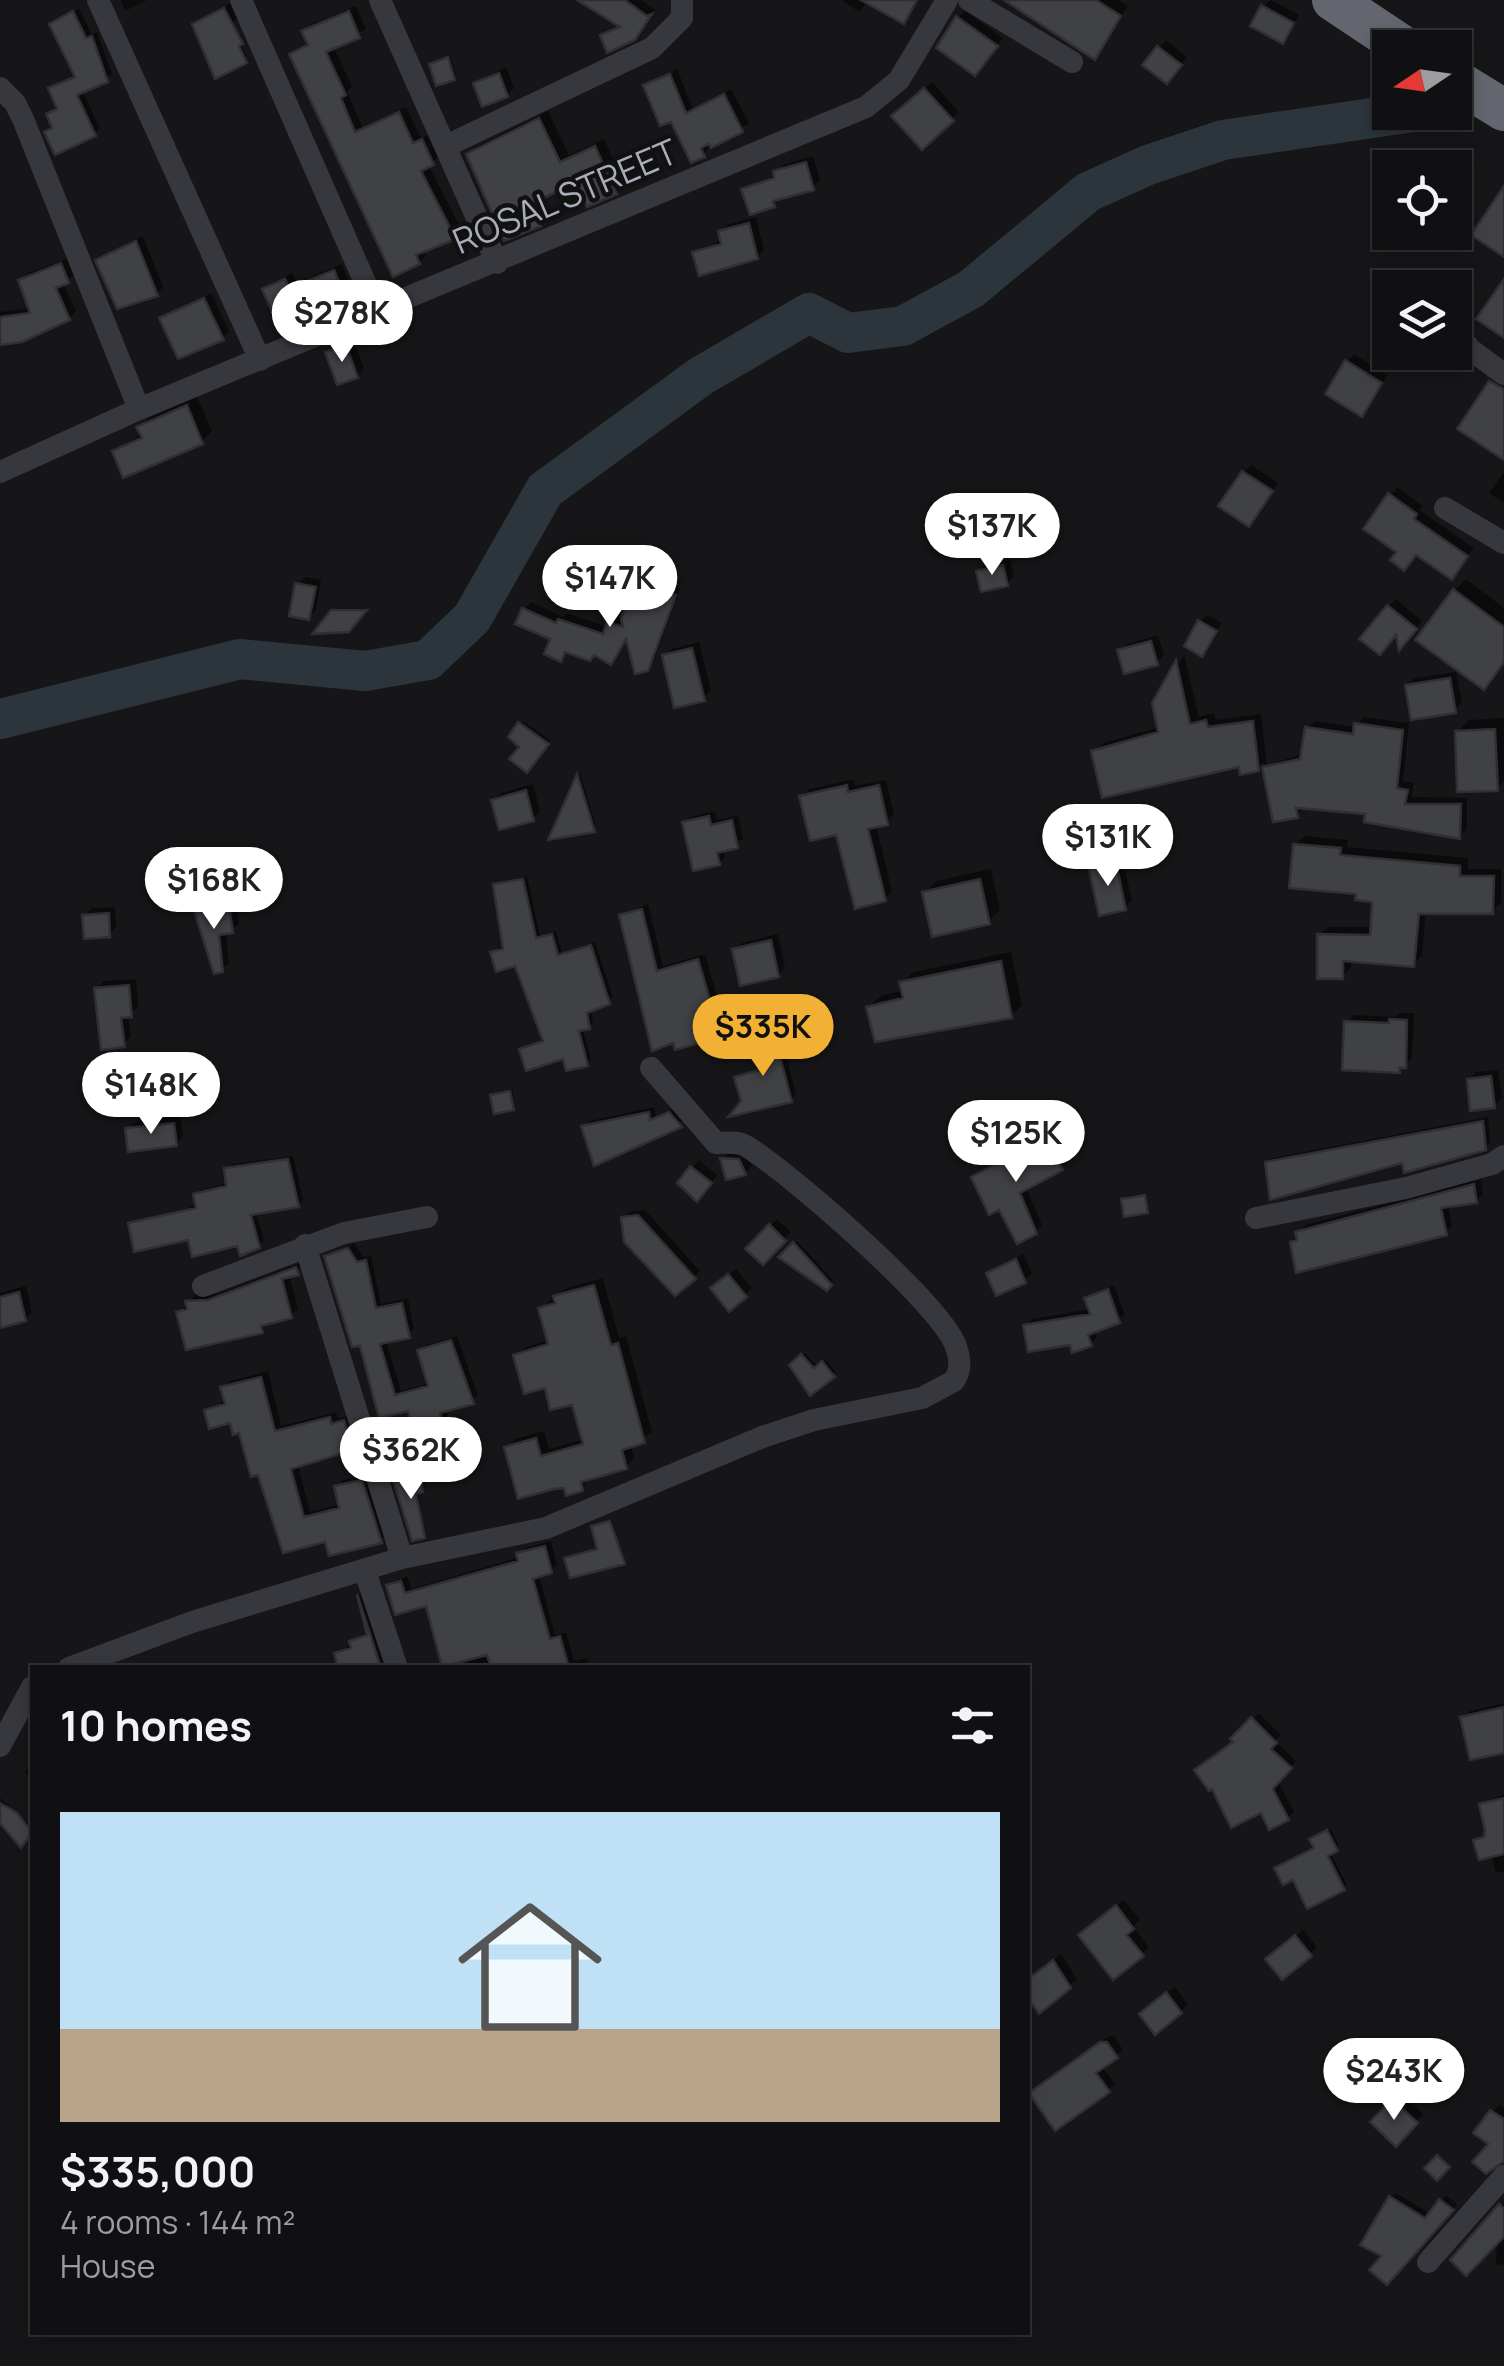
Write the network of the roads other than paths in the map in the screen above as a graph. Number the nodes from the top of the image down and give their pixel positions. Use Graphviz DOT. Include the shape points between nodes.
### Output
graph roads {
  1 [pos="98,0"];
  2 [pos="241,0"];
  3 [pos="380,0"];
  4 [pos="682,0"];
  5 [pos="947,0"];
  6 [pos="969,0"];
  7 [pos="1333,0"];
  8 [pos="1378,30"];
  9 [pos="1072,62"];
  10 [pos="0,88"];
  11 [pos="1472,90"];
  12 [pos="1504,110"];
  13 [pos="446,146"];
  14 [pos="498,263"];
  15 [pos="378,312"];
  16 [pos="1472,351"];
  17 [pos="260,360"];
  18 [pos="1504,374"];
  19 [pos="139,409"];
  20 [pos="0,472"];
  21 [pos="1445,508"];
  22 [pos="1504,543"];
  23 [pos="651,1068"];
  24 [pos="1504,1156"];
  25 [pos="427,1217"];
  26 [pos="1256,1218"];
  27 [pos="305,1245"];
  28 [pos="203,1286"];
  29 [pos="402,1558"];
  30 [pos="365,1571"];
  31 [pos="77,1665"];
  32 [pos="396,1665"];
  33 [pos="30,1691"];
  34 [pos="0,1746"];
  35 [pos="1504,2176"];
  36 [pos="1428,2262"];
  1 -- 17 [label="street"];
  2 -- 15 [label="street"];
  3 -- 13 [label="street"];
  4 -- 13 [label="street" via="682,18 652,48"];
  5 -- 14 [label="street, ROSAL STREET" via="899,80 866,107"];
  6 -- 9 [label="street"];
  7 -- 8 [label="highway"];
  10 -- 19 [label="street" via="23,119"];
  11 -- 12 [label="highway"];
  13 -- 14 [label="street"];
  14 -- 15 [label="street, ROSAL STREET"];
  15 -- 17 [label="street, ROSAL STREET"];
  16 -- 18 [label="street"];
  17 -- 19 [label="street, ROSAL STREET"];
  19 -- 20 [label="street, ROSAL STREET"];
  21 -- 22 [label="street"];
  23 -- 29 [label="street" via="716,1144 742,1143 871,1250 954,1341 959,1374 945,1390 764,1436 546,1528"];
  24 -- 26 [label="street" via="1406,1188"];
  25 -- 27 [label="street"];
  27 -- 28 [label="street"];
  27 -- 29 [label="street"];
  29 -- 30 [label="street"];
  30 -- 31 [label="street" via="192,1622"];
  30 -- 32 [label="street"];
  33 -- 34 [label="street"];
  35 -- 36 [label="street"];
}
